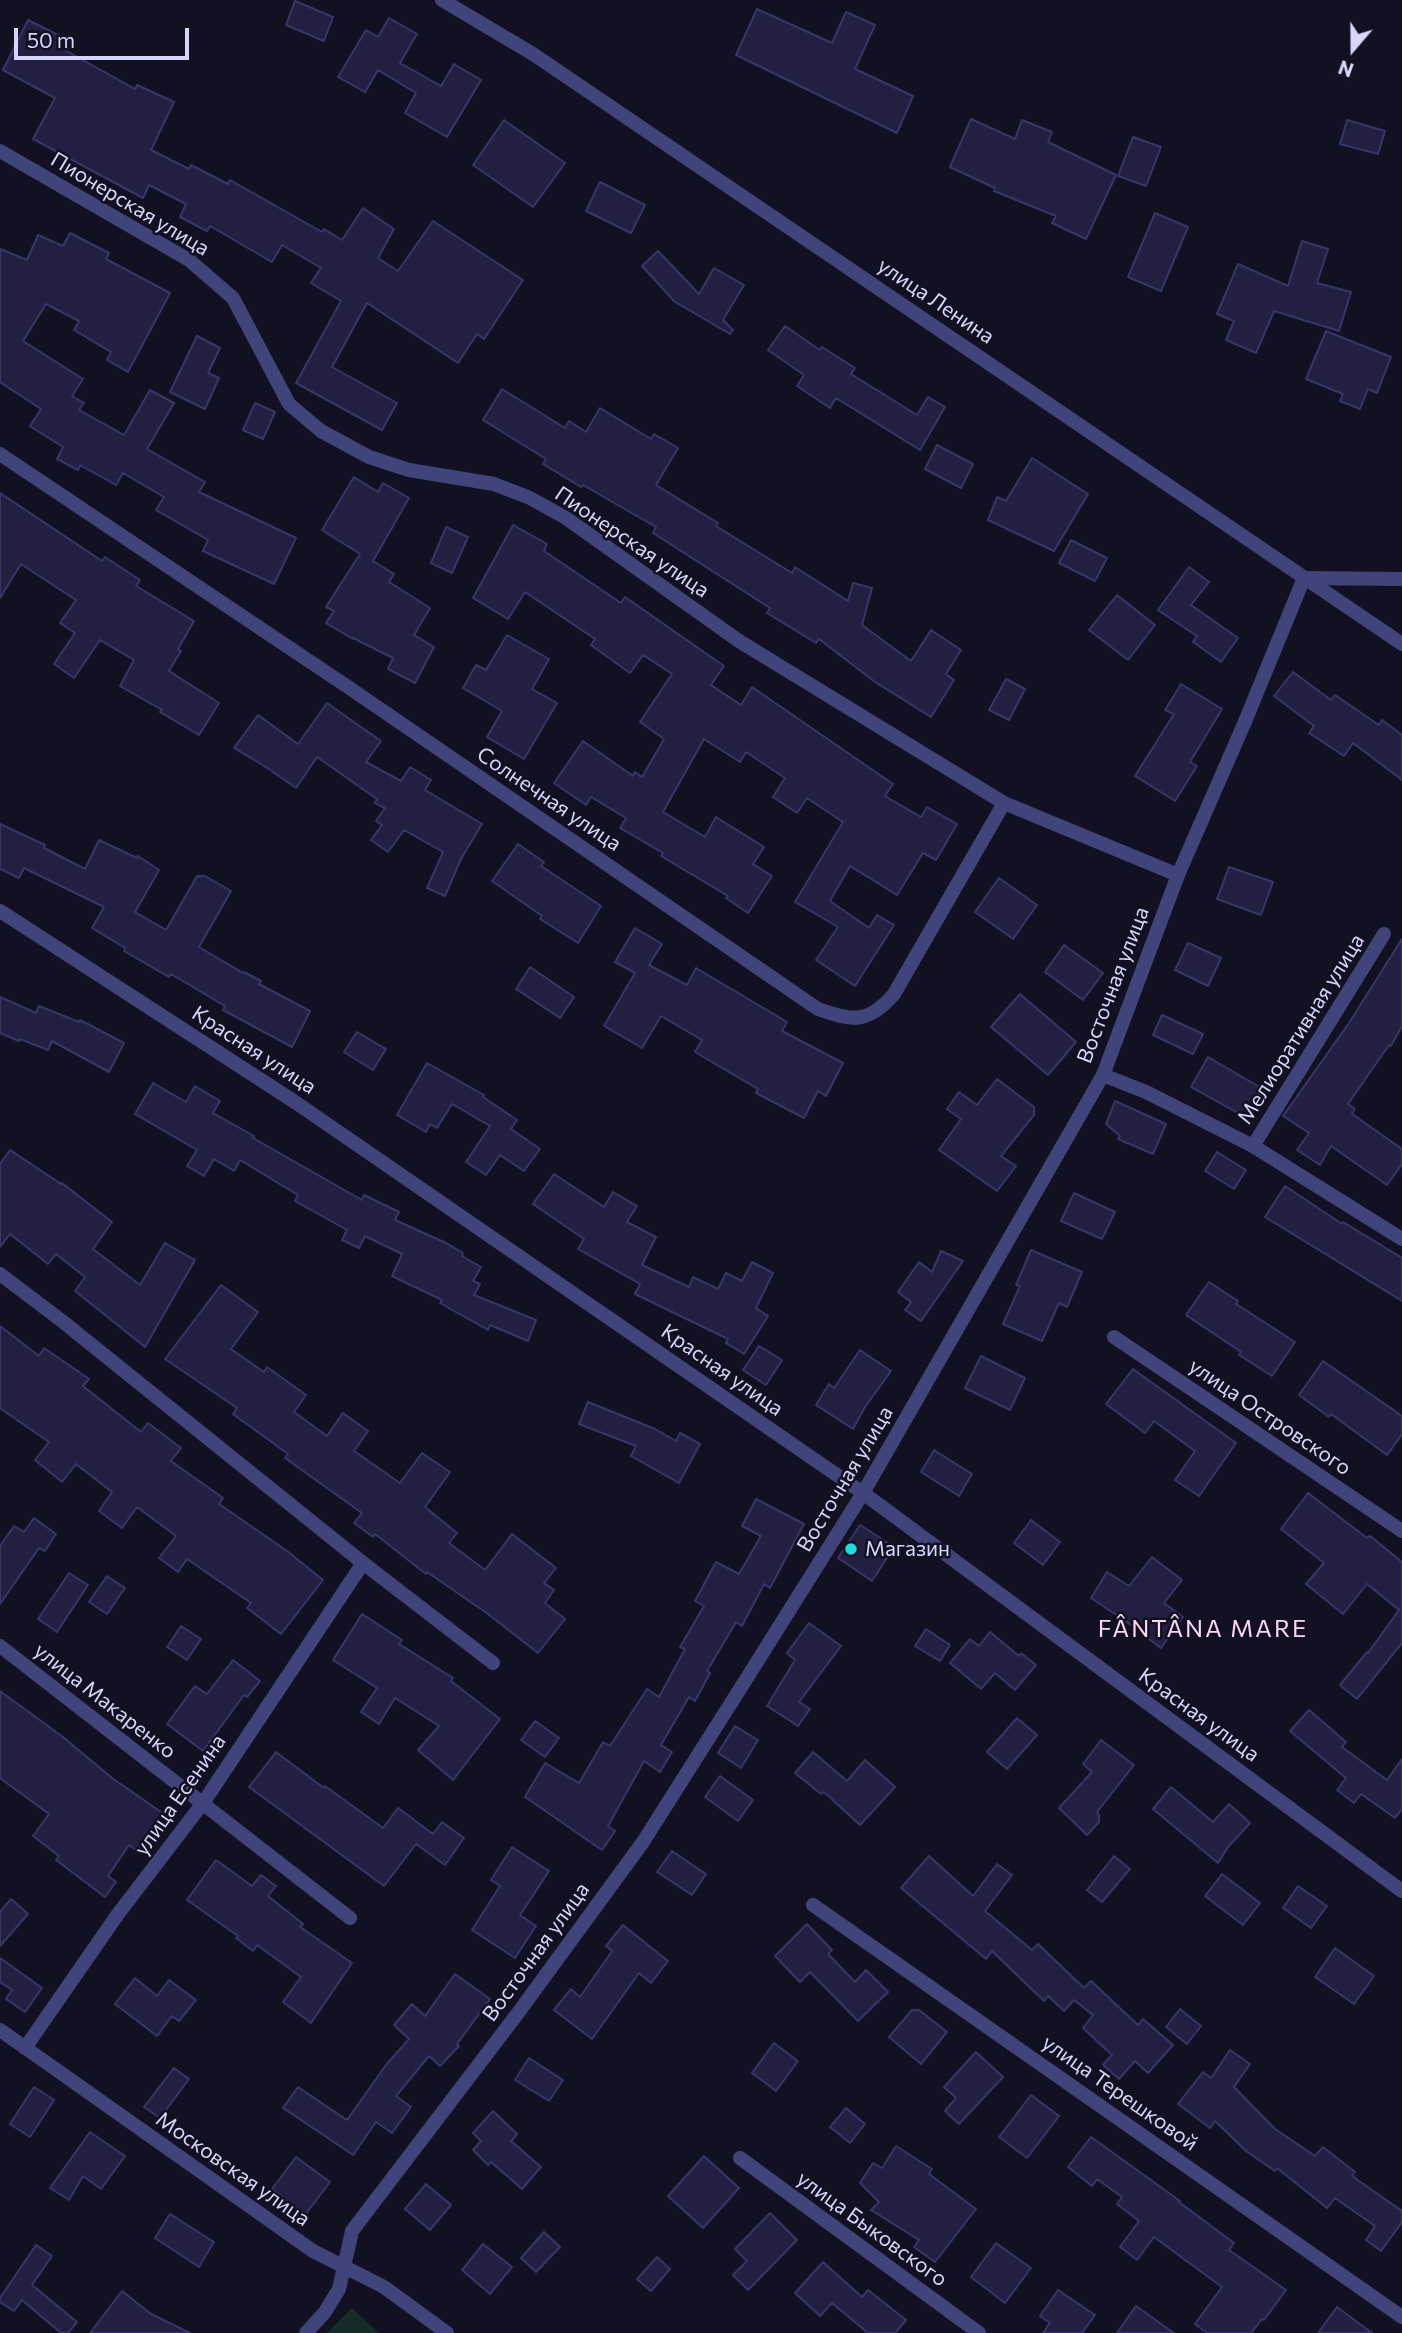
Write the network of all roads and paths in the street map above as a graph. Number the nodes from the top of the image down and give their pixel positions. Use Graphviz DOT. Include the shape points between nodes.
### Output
graph roads {
  1 [pos="442,0"];
  2 [pos="0,151"];
  3 [pos="0,454"];
  4 [pos="1304,578"];
  5 [pos="1402,579"];
  6 [pos="1402,644"];
  7 [pos="1004,803"];
  8 [pos="1178,875"];
  9 [pos="0,911"];
  10 [pos="1384,933"];
  11 [pos="1102,1075"];
  12 [pos="1253,1146"];
  13 [pos="1402,1238"];
  14 [pos="0,1274"];
  15 [pos="1114,1337"];
  16 [pos="863,1493"];
  17 [pos="1402,1531"];
  18 [pos="363,1563"];
  19 [pos="0,1646"];
  20 [pos="493,1663"];
  21 [pos="203,1803"];
  22 [pos="1402,1891"];
  23 [pos="813,1905"];
  24 [pos="350,1918"];
  25 [pos="0,2030"];
  26 [pos="25,2048"];
  27 [pos="740,2158"];
  28 [pos="343,2266"];
  29 [pos="1402,2317"];
  30 [pos="306,2333"];
  31 [pos="447,2333"];
  32 [pos="979,2333"];
  1 -- 4 [label="street, улица Ленина" via="533,54"];
  2 -- 7 [label="street, Пионерская улица" via="189,260 225,290 289,404 321,431 369,457 409,470 494,484 530,498 566,518 739,641"];
  3 -- 7 [label="street, Солнечная улица" via="818,1009 838,1016 860,1018 880,1010 894,994"];
  4 -- 5 [label="street"];
  4 -- 6 [label="street, улица Ленина"];
  4 -- 8 [label="street, Восточная улица"];
  7 -- 8 [label="street, Пионерская улица"];
  8 -- 11 [label="street, Восточная улица"];
  9 -- 16 [label="street, Красная улица" via="295,1102"];
  10 -- 12 [label="street, Мелиоративная улица"];
  11 -- 12 [label="street, Мелиоративная улица"];
  11 -- 16 [label="street, Восточная улица"];
  12 -- 13 [label="street, Мелиоративная улица"];
  14 -- 18 [label="street"];
  15 -- 17 [label="street, улица Островского"];
  16 -- 22 [label="street, Красная улица"];
  16 -- 28 [label="street, Восточная улица" via="643,1842 352,2231"];
  18 -- 20 [label="street"];
  18 -- 21 [label="street, улица Есенина"];
  19 -- 21 [label="street, улица Макаренко"];
  21 -- 24 [label="street, улица Макаренко"];
  21 -- 26 [label="street, улица Есенина" via="118,1914"];
  23 -- 29 [label="street, улица Терешковой"];
  25 -- 26 [label="street, Московская улица"];
  26 -- 28 [label="street, Московская улица" via="313,2251"];
  27 -- 32 [label="street, улица Быковского"];
  28 -- 30 [label="street, Восточная улица" via="339,2289"];
  28 -- 31 [label="street, Московская улица" via="384,2287"];
}
